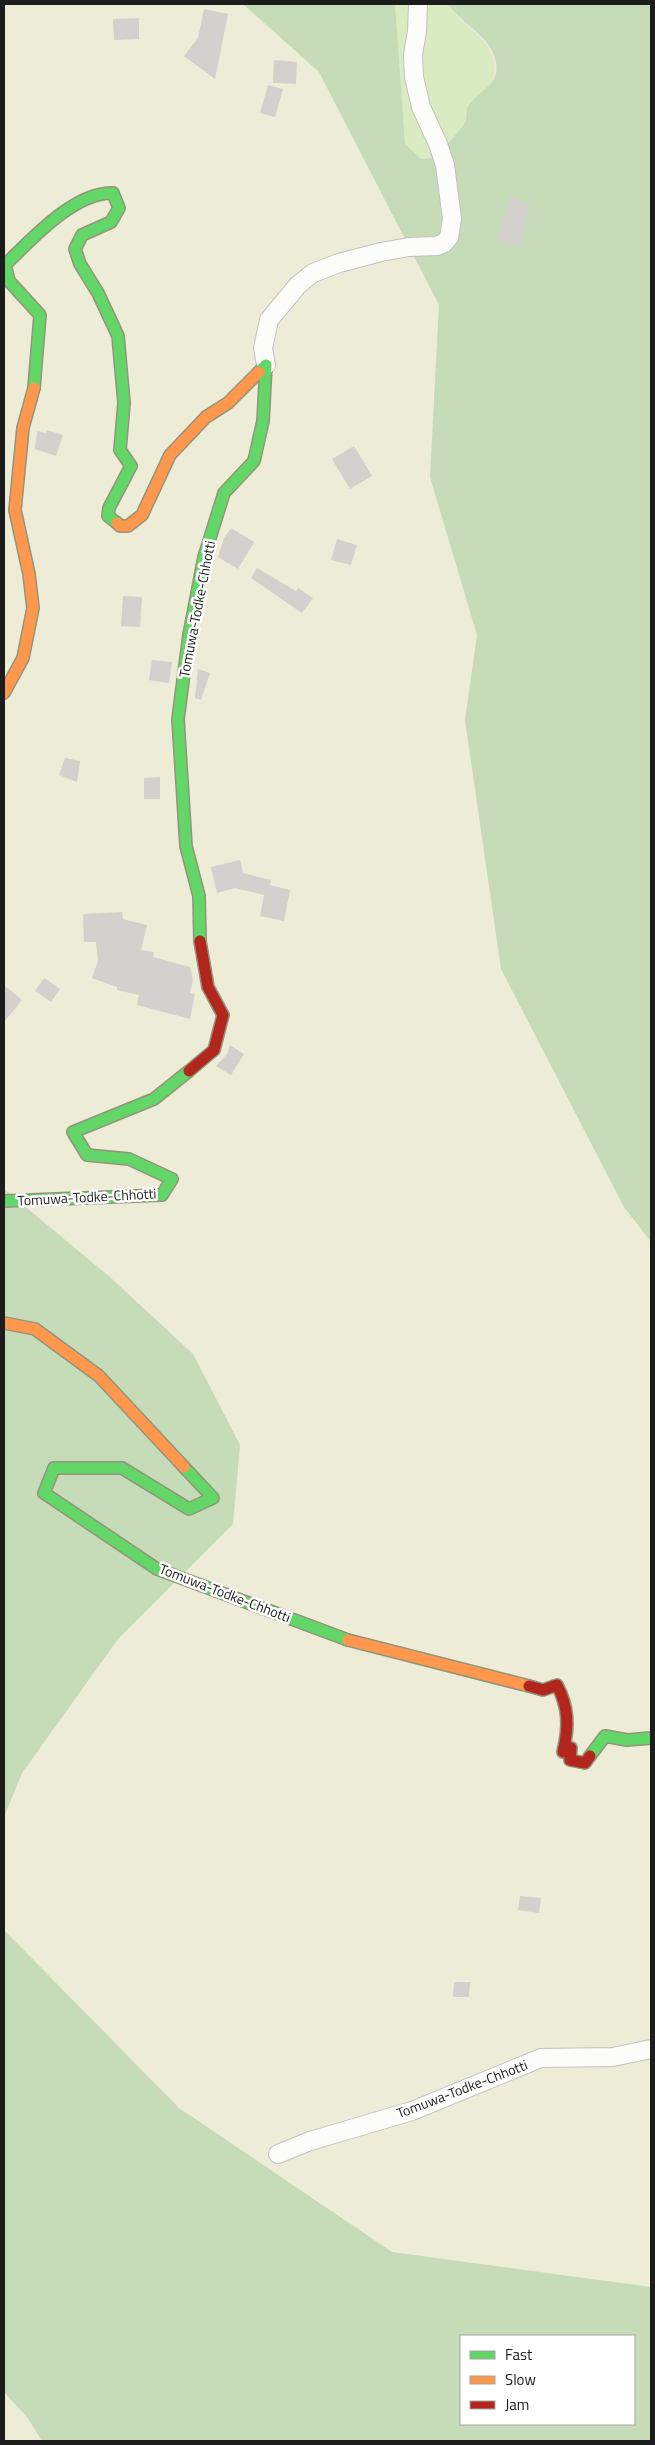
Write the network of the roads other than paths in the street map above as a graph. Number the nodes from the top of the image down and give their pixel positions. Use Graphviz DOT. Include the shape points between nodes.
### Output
graph roads {
  1 [pos="418,4"];
  2 [pos="266,365"];
  3 [pos="4,692"];
  4 [pos="4,1201"];
  5 [pos="4,1323"];
  6 [pos="651,1738"];
  7 [pos="651,2048"];
  8 [pos="278,2154"];
  1 -- 2 [label="street" via="414,77 421,107 445,166 452,219 449,237 437,246 381,252 313,273 298,285 269,320 263,348"];
  2 -- 3 [label="street" via="228,403 206,417 170,455 142,515 128,526 120,526 108,516 109,508 132,466 120,450 124,403 118,336 80,264 75,248 82,235 111,222 118,208 113,193 95,194 80,202 5,265 9,281 40,315 36,381 23,428 15,510 33,608 23,658"];
  2 -- 4 [label="street, Tomuwa-Todke-Chhotti" via="263,421 254,461 224,493 204,556 178,719 186,846 199,896 200,942 208,987 222,1015 214,1050 154,1099 73,1132 87,1155 129,1159 172,1179 162,1195"];
  5 -- 6 [label="street, Tomuwa-Todke-Chhotti" via="35,1329 99,1376 213,1498 189,1510 122,1468 54,1468 44,1493 157,1569 359,1644 543,1690 557,1685 568,1707 568,1732 563,1752 571,1748 570,1760 586,1763 605,1736 627,1740"];
  7 -- 8 [label="street, Tomuwa-Todke-Chhotti" via="613,2057 541,2058 412,2111 310,2141"];
}
